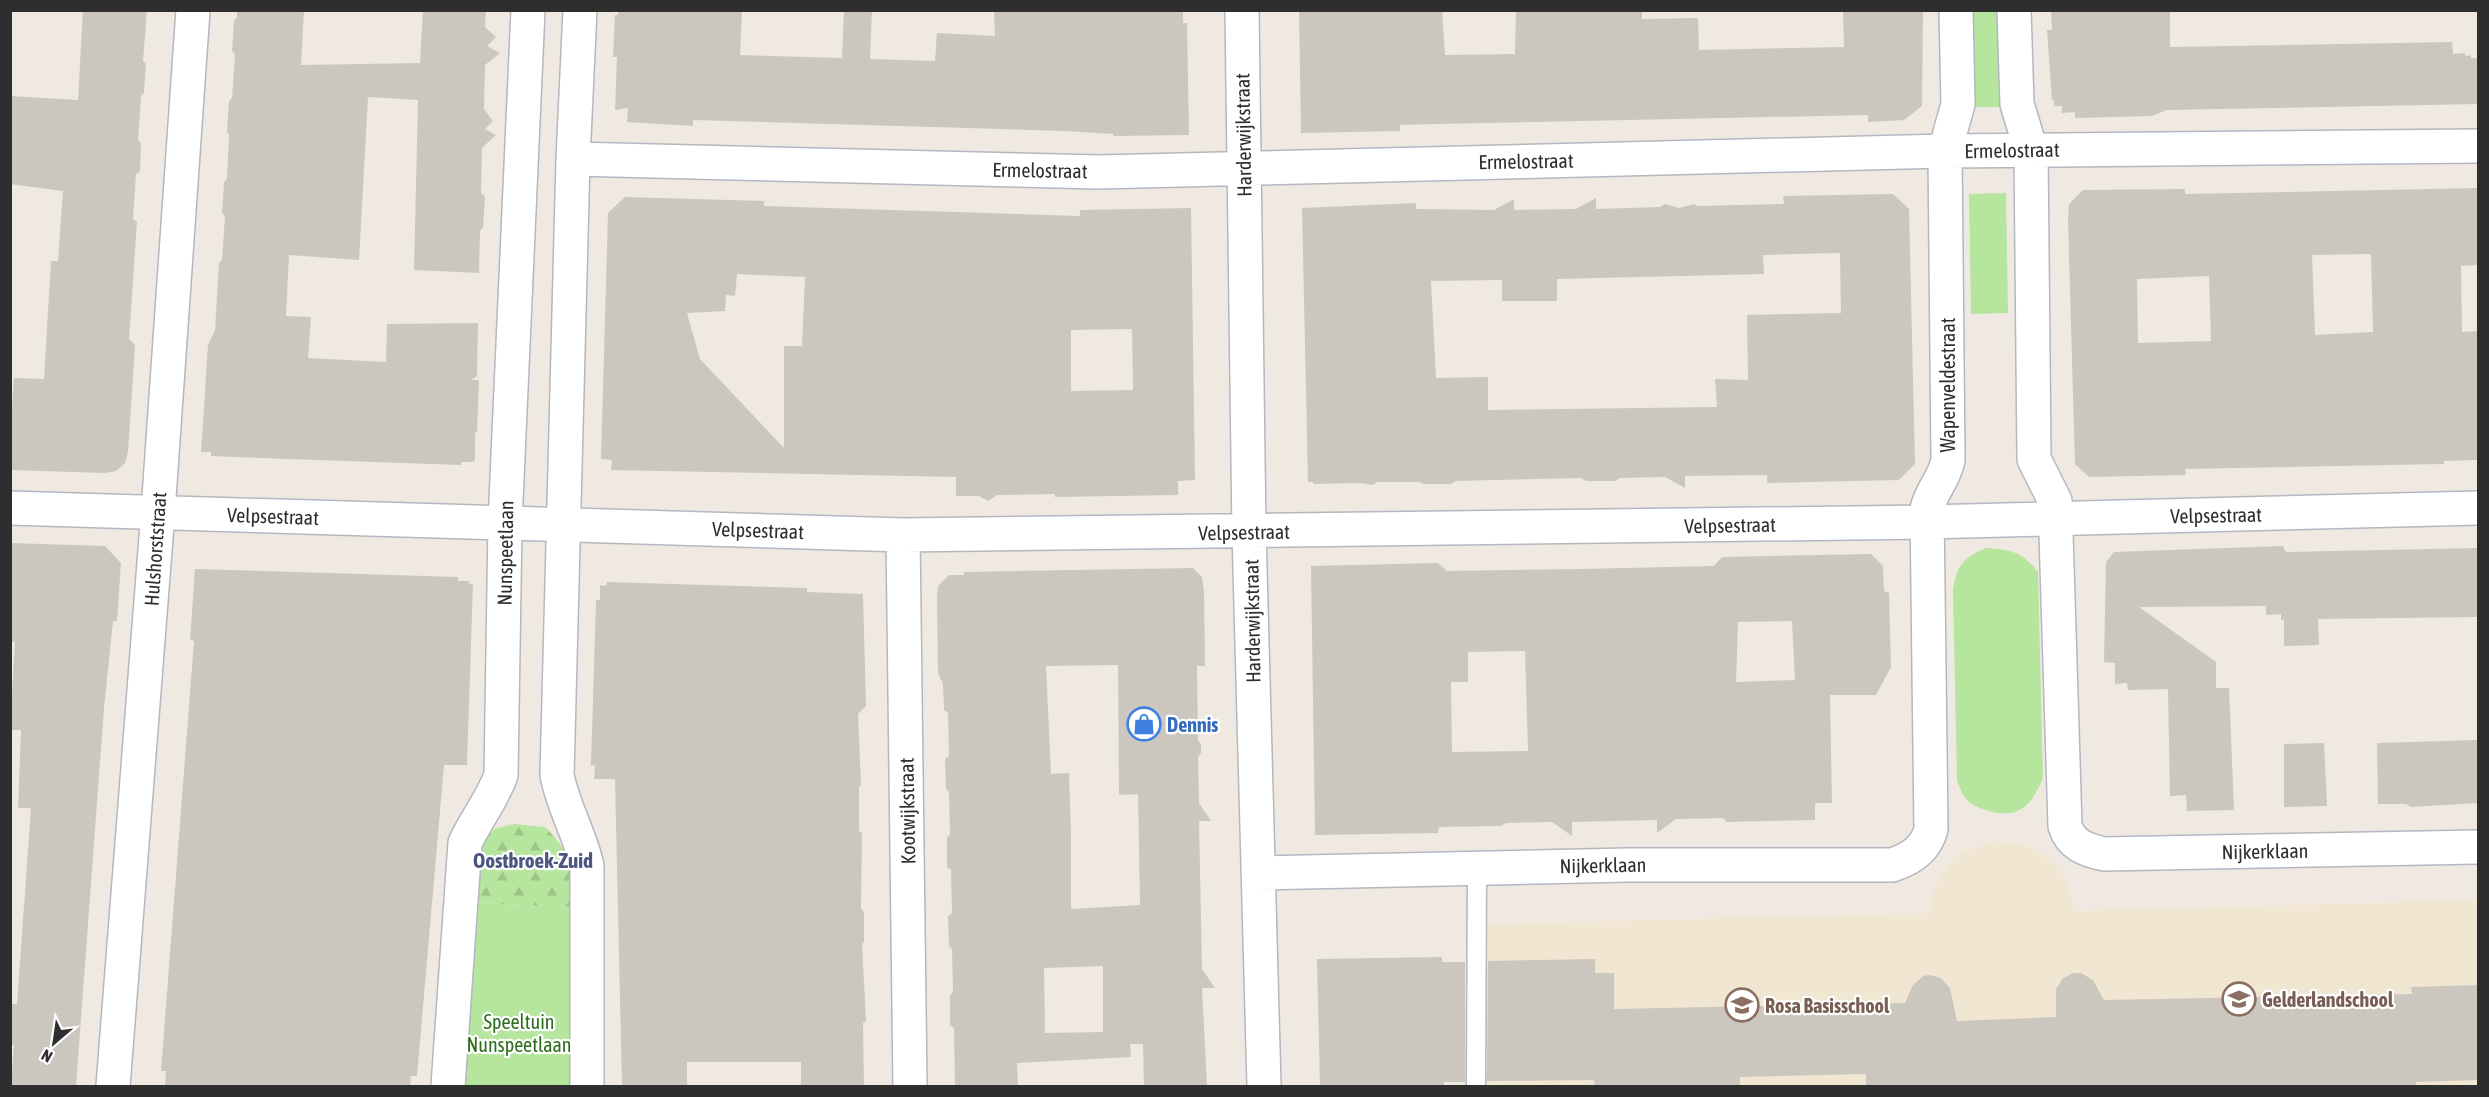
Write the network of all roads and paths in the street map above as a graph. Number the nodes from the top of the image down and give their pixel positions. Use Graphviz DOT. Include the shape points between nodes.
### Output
graph roads {
  1 [pos="193,10"];
  2 [pos="528,10"];
  3 [pos="580,10"];
  4 [pos="1242,10"];
  5 [pos="1956,10"];
  6 [pos="2014,10"];
  7 [pos="2478,146"];
  8 [pos="2031,150"];
  9 [pos="1945,151"];
  10 [pos="573,159"];
  11 [pos="1243,167"];
  12 [pos="10,508"];
  13 [pos="2478,508"];
  14 [pos="159,512"];
  15 [pos="2055,519"];
  16 [pos="1926,522"];
  17 [pos="505,523"];
  18 [pos="564,524"];
  19 [pos="1249,532"];
  20 [pos="903,535"];
  21 [pos="1931,829"];
  22 [pos="2478,847"];
  23 [pos="1477,868"];
  24 [pos="1258,873"];
  25 [pos="114,1086"];
  26 [pos="448,1086"];
  27 [pos="587,1086"];
  28 [pos="910,1086"];
  29 [pos="1264,1086"];
  30 [pos="1476,1086"];
  1 -- 14 [label="street, Hulshorststraat"];
  2 -- 17 [label="street, Nunspeetlaan"];
  3 -- 10 [label="street"];
  4 -- 11 [label="street, Harderwijkstraat"];
  5 -- 9 [label="street, Wapenveldestraat" via="1958,104"];
  6 -- 8 [label="street" via="2017,104"];
  7 -- 8 [label="street, Ermelostraat"];
  8 -- 9 [label="street, Ermelostraat"];
  8 -- 15 [label="street" via="2034,459 2055,501"];
  9 -- 11 [label="street, Ermelostraat"];
  9 -- 16 [label="street, Wapenveldestraat" via="1948,460 1939,486 1929,499"];
  10 -- 11 [label="street, Ermelostraat" via="1099,172"];
  10 -- 18 [label="street"];
  11 -- 19 [label="street, Harderwijkstraat"];
  12 -- 14 [label="street, Velpsestraat"];
  13 -- 15 [label="street, Velpsestraat"];
  14 -- 17 [label="street, Velpsestraat"];
  14 -- 25 [label="street, Hulshorststraat"];
  15 -- 16 [label="street, Velpsestraat"];
  15 -- 22 [label="street, Nijkerklaan" via="2065,826 2068,837 2076,844 2104,854"];
  16 -- 19 [label="street, Velpsestraat"];
  16 -- 21 [label="street, Wapenveldestraat"];
  17 -- 18 [label="street, Velpsestraat"];
  17 -- 26 [label="street, Nunspeetlaan" via="501,775 495,794 473,824 465,843"];
  18 -- 20 [label="street, Velpsestraat"];
  18 -- 27 [label="street" via="557,775 561,797 582,841 587,866"];
  19 -- 20 [label="street, Velpsestraat"];
  19 -- 24 [label="street, Harderwijkstraat"];
  20 -- 28 [label="street, Kootwijkstraat"];
  21 -- 23 [label="street, Nijkerklaan" via="1928,840 1917,852 1892,865"];
  23 -- 24 [label="street, Nijkerklaan"];
  23 -- 30 [label="lane"];
  24 -- 29 [label="street, Harderwijkstraat"];
}
